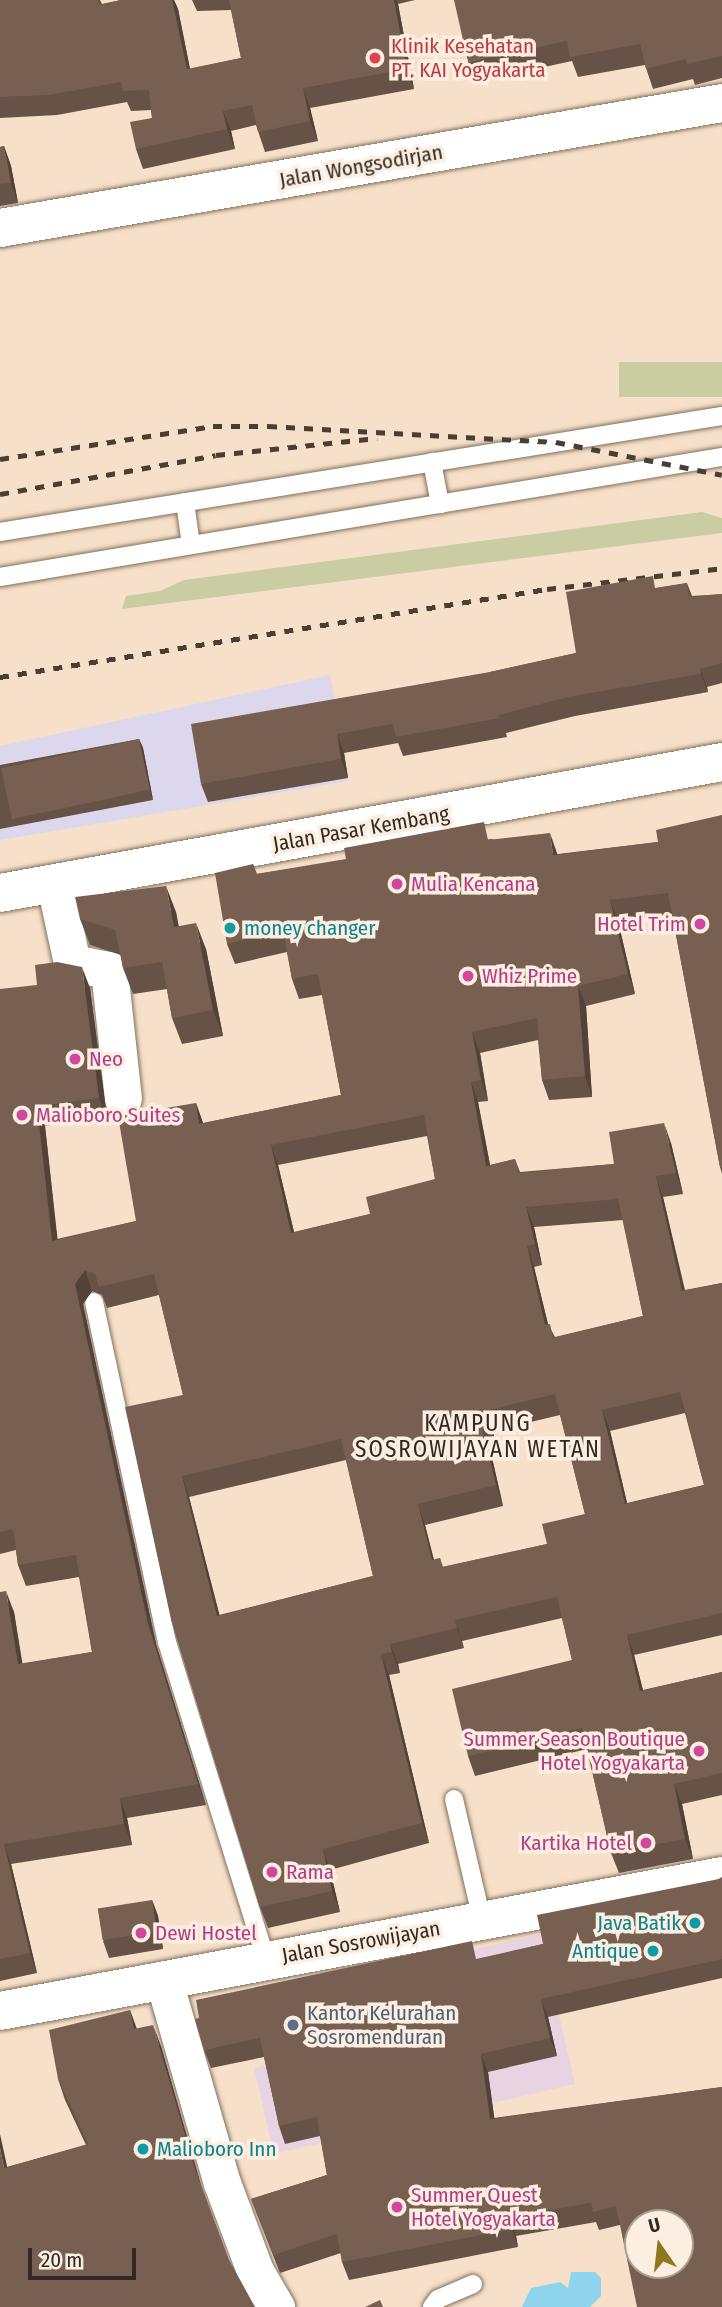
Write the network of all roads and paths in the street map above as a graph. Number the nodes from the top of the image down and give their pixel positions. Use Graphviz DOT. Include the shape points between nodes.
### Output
graph roads {
  1 [pos="722,103"];
  2 [pos="0,228"];
  3 [pos="722,416"];
  4 [pos="722,457"];
  5 [pos="432,462"];
  6 [pos="185,502"];
  7 [pos="440,504"];
  8 [pos="0,532"];
  9 [pos="191,545"];
  10 [pos="0,577"];
  11 [pos="722,762"];
  12 [pos="55,884"];
  13 [pos="0,893"];
  14 [pos="123,1098"];
  15 [pos="94,1302"];
  16 [pos="454,1799"];
  17 [pos="722,1876"];
  18 [pos="482,1920"];
  19 [pos="266,1960"];
  20 [pos="164,1981"];
  21 [pos="0,2011"];
  22 [pos="473,2284"];
  23 [pos="276,2307"];
  24 [pos="432,2307"];
  1 -- 2 [label="street, Jalan Wongsodirjan"];
  3 -- 5 [label="lane"];
  4 -- 7 [label="lane"];
  5 -- 6 [label="lane"];
  5 -- 7 [label="lane"];
  6 -- 8 [label="lane"];
  6 -- 9 [label="lane"];
  7 -- 9 [label="lane"];
  9 -- 10 [label="lane"];
  11 -- 12 [label="street, Jalan Pasar Kembang"];
  12 -- 13 [label="street, Jalan Pasar Kembang"];
  12 -- 14 [label="street" via="72,963 109,970"];
  15 -- 19 [label="lane" via="167,1642"];
  16 -- 18 [label="lane"];
  17 -- 18 [label="street, Jalan Sosrowijayan"];
  18 -- 19 [label="street, Jalan Sosrowijayan"];
  19 -- 20 [label="street, Jalan Sosrowijayan"];
  20 -- 21 [label="street, Jalan Sosrowijayan"];
  20 -- 23 [label="street" via="222,2183 255,2271"];
  22 -- 24 [label="lane" via="438,2299"];
}
